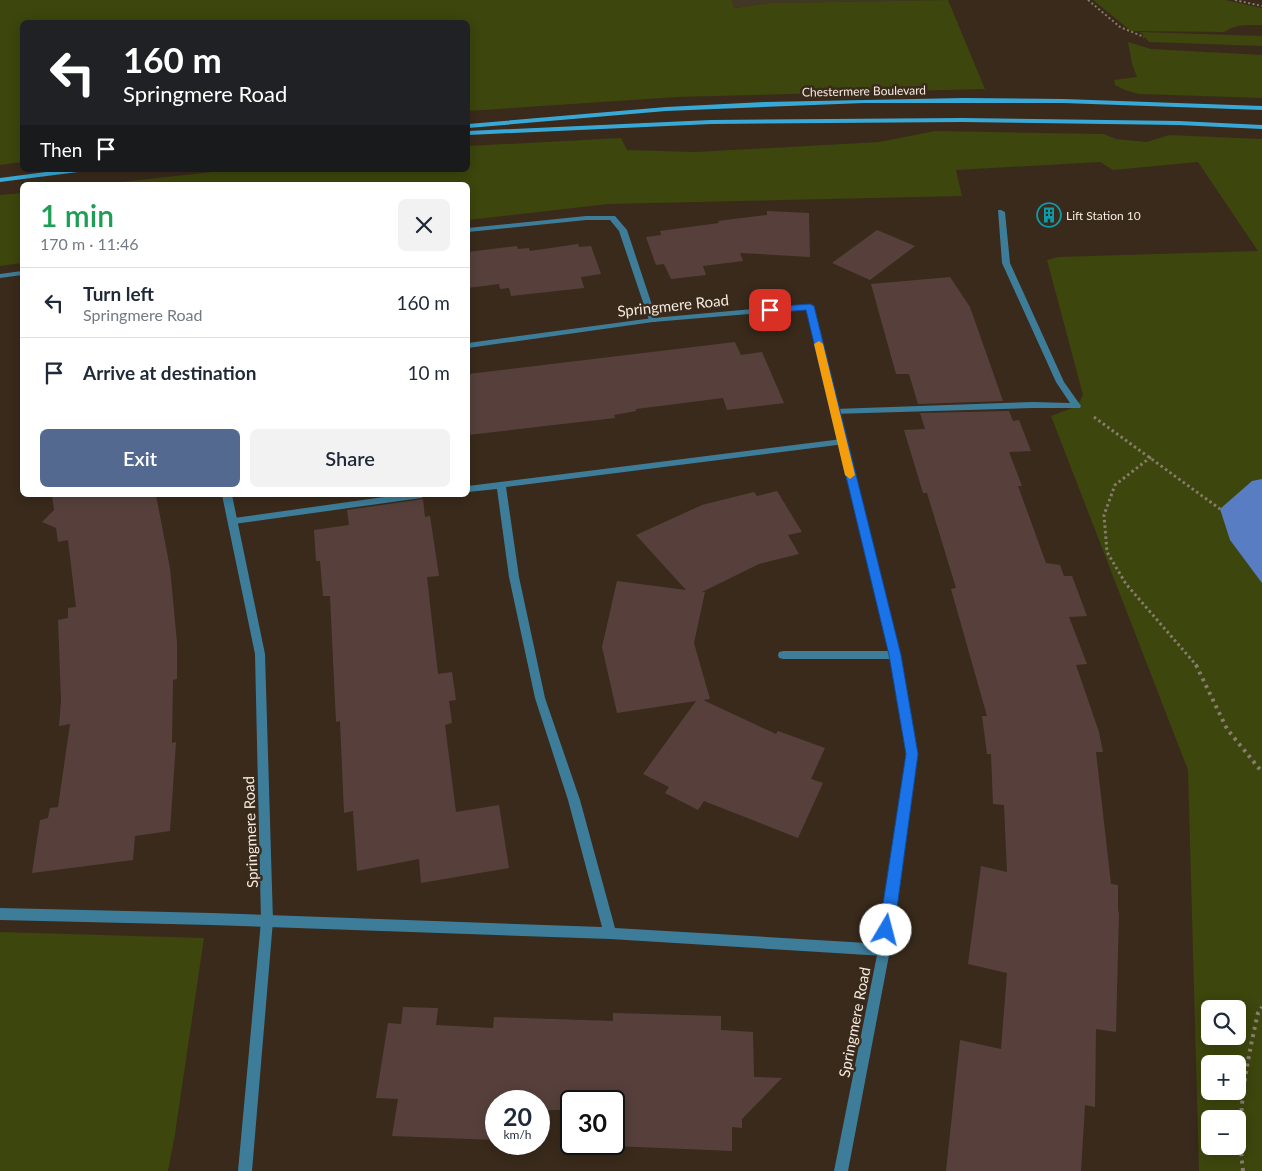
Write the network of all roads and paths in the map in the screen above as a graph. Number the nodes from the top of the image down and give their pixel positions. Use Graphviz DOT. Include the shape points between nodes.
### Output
graph roads {
  1 [pos="1088,0"];
  2 [pos="1235,0"];
  3 [pos="1262,6"];
  4 [pos="1144,37"];
  5 [pos="1262,108"];
  6 [pos="470,126"];
  7 [pos="1262,127"];
  8 [pos="470,133"];
  9 [pos="62,172"];
  10 [pos="0,180"];
  11 [pos="1001,212"];
  12 [pos="470,230"];
  13 [pos="20,274"];
  14 [pos="0,276"];
  15 [pos="653,320"];
  16 [pos="470,346"];
  17 [pos="1077,406"];
  18 [pos="835,412"];
  19 [pos="842,442"];
  20 [pos="1151,457"];
  21 [pos="501,484"];
  22 [pos="470,489"];
  23 [pos="228,497"];
  24 [pos="407,497"];
  25 [pos="1220,509"];
  26 [pos="234,521"];
  27 [pos="783,655"];
  28 [pos="895,655"];
  29 [pos="1262,772"];
  30 [pos="0,914"];
  31 [pos="267,921"];
  32 [pos="610,933"];
  33 [pos="884,950"];
  34 [pos="1262,1007"];
  35 [pos="245,1171"];
  36 [pos="841,1171"];
  37 [pos="1243,1171"];
  1 -- 4 [label="path" via="1119,27"];
  2 -- 3 [label="path"];
  5 -- 6 [label="main road, Chestermere Boulevard" via="1100,100 926,101 725,106"];
  7 -- 8 [label="main road, Chestermere Boulevard" via="1169,122 962,120 712,122"];
  9 -- 10 [label="main road"];
  11 -- 17 [label="street" via="1006,262 1060,382"];
  12 -- 15 [label="street" via="612,218 623,230"];
  13 -- 14 [label="street"];
  15 -- 16 [label="street, Springmere Road"];
  15 -- 18 [label="street, Springmere Road" via="810,306"];
  17 -- 18 [label="street"];
  17 -- 20 [label="path"];
  18 -- 19 [label="street, Springmere Road"];
  19 -- 21 [label="street"];
  19 -- 28 [label="street, Springmere Road"];
  20 -- 25 [label="path"];
  20 -- 29 [label="path" via="1115,485 1104,515 1107,552 1126,584 1197,666 1228,729"];
  21 -- 22 [label="street"];
  21 -- 32 [label="street" via="514,577 540,698 574,800"];
  23 -- 26 [label="street, Springmere Road"];
  24 -- 26 [label="street"];
  26 -- 31 [label="street, Springmere Road" via="260,654"];
  27 -- 28 [label="street"];
  28 -- 33 [label="street, Springmere Road" via="912,754"];
  30 -- 31 [label="street"];
  31 -- 32 [label="street"];
  31 -- 35 [label="street, Springmere Road"];
  32 -- 33 [label="street"];
  33 -- 36 [label="street, Springmere Road"];
  34 -- 37 [label="path" via="1245,1071 1240,1122"];
}
